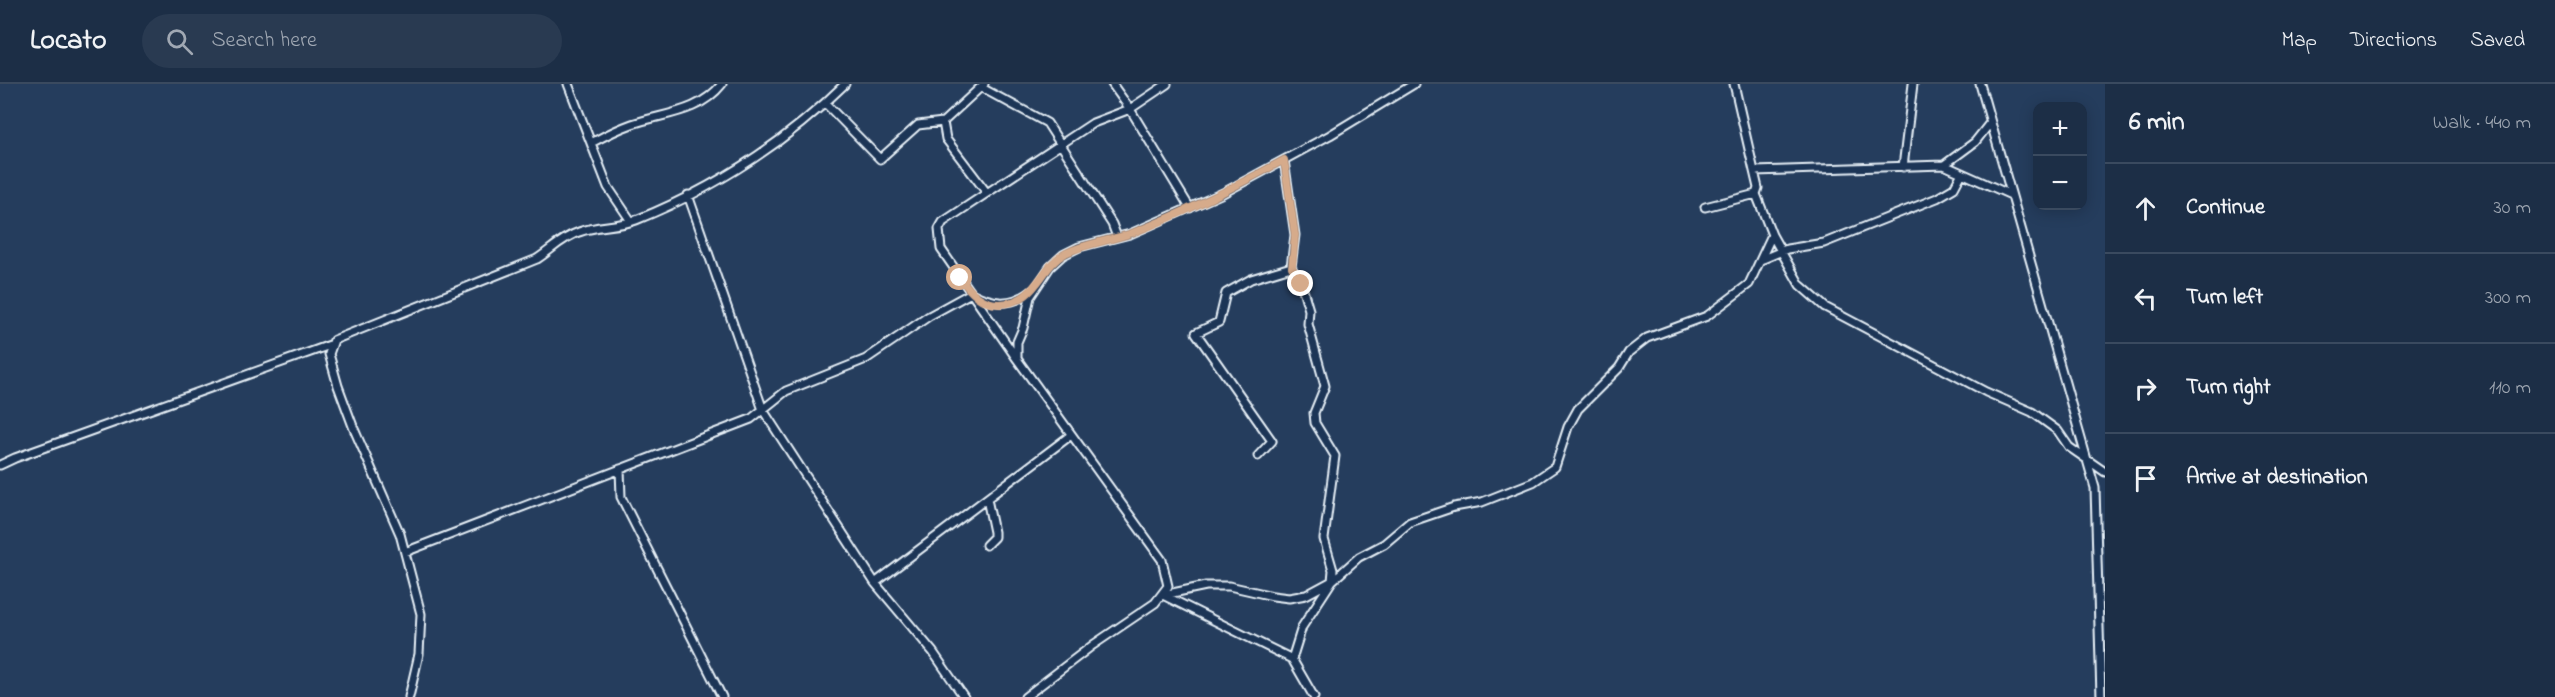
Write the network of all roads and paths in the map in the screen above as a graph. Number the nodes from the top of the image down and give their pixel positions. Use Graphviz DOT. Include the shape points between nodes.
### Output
graph roads {
  1 [pos="568,84"];
  2 [pos="722,84"];
  3 [pos="845,84"];
  4 [pos="1112,84"];
  5 [pos="1167,84"];
  6 [pos="1414,84"];
  7 [pos="1734,84"];
  8 [pos="1913,84"];
  9 [pos="1980,84"];
  10 [pos="983,86"];
  11 [pos="825,104"];
  12 [pos="1130,109"];
  13 [pos="943,122"];
  14 [pos="1990,123"];
  15 [pos="593,142"];
  16 [pos="1062,144"];
  17 [pos="1284,160"];
  18 [pos="1944,165"];
  19 [pos="1903,167"];
  20 [pos="1754,171"];
  21 [pos="1962,173"];
  22 [pos="987,193"];
  23 [pos="1756,194"];
  24 [pos="688,195"];
  25 [pos="2011,195"];
  26 [pos="1705,207"];
  27 [pos="1190,208"];
  28 [pos="631,221"];
  29 [pos="1772,235"];
  30 [pos="1117,237"];
  31 [pos="1781,252"];
  32 [pos="1763,259"];
  33 [pos="1292,267"];
  34 [pos="1034,289"];
  35 [pos="971,292"];
  36 [pos="330,345"];
  37 [pos="1017,359"];
  38 [pos="763,410"];
  39 [pos="1071,435"];
  40 [pos="1258,456"];
  41 [pos="2086,460"];
  42 [pos="0,465"];
  43 [pos="620,469"];
  44 [pos="2105,472"];
  45 [pos="985,502"];
  46 [pos="986,544"];
  47 [pos="405,552"];
  48 [pos="1167,576"];
  49 [pos="1332,581"];
  50 [pos="875,583"];
  51 [pos="1186,589"];
  52 [pos="1163,595"];
  53 [pos="1292,659"];
  54 [pos="409,697"];
  55 [pos="722,697"];
  56 [pos="964,697"];
  57 [pos="1025,697"];
  58 [pos="1314,697"];
  59 [pos="2101,697"];
  1 -- 15 [label="street"];
  2 -- 15 [label="street" via="713,96 692,108 633,124"];
  3 -- 11 [label="street"];
  4 -- 12 [label="street"];
  5 -- 12 [label="street"];
  6 -- 17 [label="street"];
  7 -- 20 [label="street"];
  8 -- 19 [label="street"];
  9 -- 14 [label="street"];
  10 -- 13 [label="street"];
  10 -- 16 [label="street" via="1047,123"];
  11 -- 13 [label="street" via="880,159 918,125"];
  11 -- 24 [label="street" via="776,146 725,179"];
  12 -- 16 [label="street" via="1093,123"];
  12 -- 27 [label="street"];
  13 -- 22 [label="street" via="946,139"];
  14 -- 18 [label="street" via="1975,142"];
  14 -- 25 [label="street"];
  15 -- 28 [label="street" via="608,187"];
  16 -- 22 [label="street"];
  16 -- 30 [label="street"];
  17 -- 27 [label="street"];
  17 -- 33 [label="street" via="1295,235"];
  18 -- 19 [label="street"];
  18 -- 21 [label="street"];
  19 -- 20 [label="street"];
  20 -- 23 [label="street"];
  21 -- 25 [label="street"];
  21 -- 31 [label="street" via="1953,188 1937,198 1824,243"];
  22 -- 35 [label="street" via="943,222 939,229 941,249"];
  23 -- 26 [label="street"];
  23 -- 29 [label="street"];
  24 -- 28 [label="street"];
  24 -- 38 [label="street"];
  25 -- 41 [label="street"];
  27 -- 30 [label="street"];
  28 -- 36 [label="street" via="580,231 537,259 347,333"];
  29 -- 31 [label="street"];
  29 -- 32 [label="street"];
  30 -- 34 [label="street" via="1063,255"];
  31 -- 32 [label="street"];
  31 -- 41 [label="street" via="1800,285 1825,307 1975,387 2032,412 2058,430 2069,447"];
  32 -- 49 [label="street" via="1749,284 1707,316 1647,338 1629,352 1619,368 1578,409 1555,467 1533,482 1482,502 1410,522"];
  33 -- 40 [label="street" via="1251,279 1226,293 1219,322 1196,333 1272,441"];
  33 -- 49 [label="street" via="1309,310 1308,324 1325,386 1314,413 1315,423 1335,456 1324,539 1333,570"];
  34 -- 35 [label="street" via="1025,297 999,304"];
  34 -- 37 [label="street" via="1017,342"];
  35 -- 37 [label="street"];
  35 -- 38 [label="street" via="866,359 786,391"];
  36 -- 42 [label="street"];
  36 -- 47 [label="street" via="338,386"];
  37 -- 39 [label="street"];
  38 -- 43 [label="street"];
  38 -- 50 [label="street"];
  39 -- 45 [label="street"];
  39 -- 48 [label="street" via="1134,516 1162,560"];
  41 -- 44 [label="street"];
  41 -- 59 [label="street" via="2095,488"];
  43 -- 47 [label="street"];
  43 -- 55 [label="street" via="621,497"];
  45 -- 46 [label="street" via="994,532"];
  45 -- 50 [label="street"];
  47 -- 54 [label="street" via="421,614 419,654"];
  48 -- 51 [label="street"];
  48 -- 52 [label="street" via="1168,586"];
  49 -- 51 [label="street" via="1306,595 1289,598 1228,586"];
  49 -- 53 [label="street" via="1302,627"];
  50 -- 56 [label="street" via="933,652"];
  51 -- 52 [label="street"];
  52 -- 53 [label="street"];
  52 -- 57 [label="street"];
  53 -- 58 [label="street"];
}
